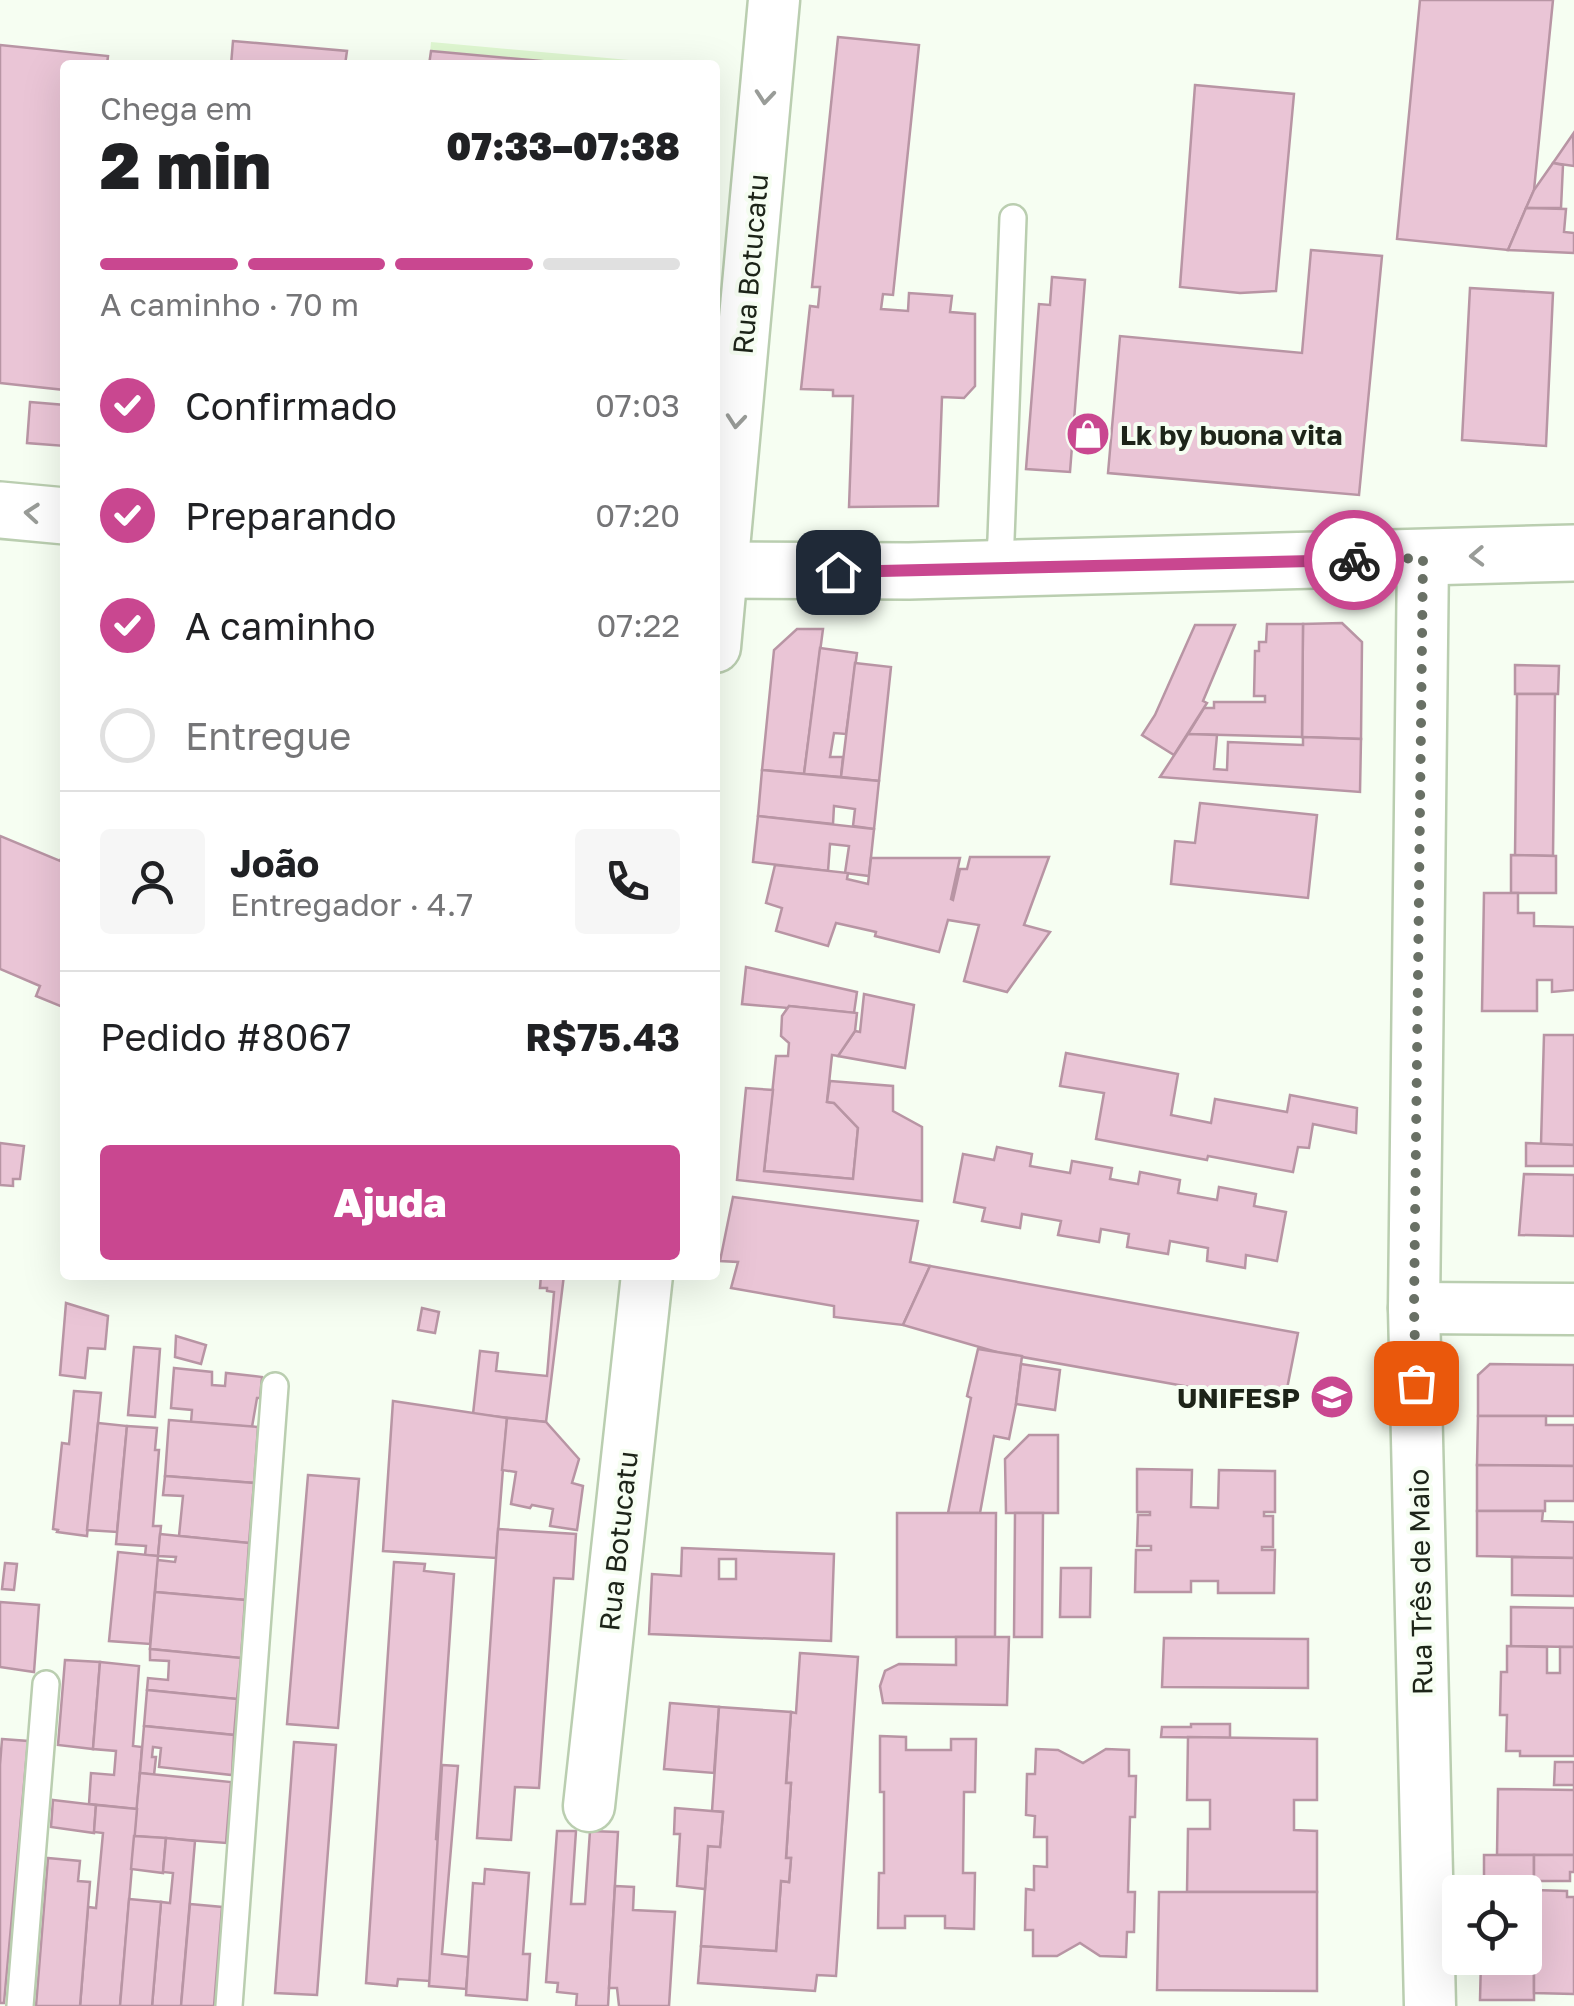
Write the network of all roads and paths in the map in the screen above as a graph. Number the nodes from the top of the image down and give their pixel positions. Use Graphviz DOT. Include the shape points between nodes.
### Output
graph roads {
  1 [pos="774,0"];
  2 [pos="1012,218"];
  3 [pos="0,510"];
  4 [pos="60,516"];
  5 [pos="720,550"];
  6 [pos="1574,553"];
  7 [pos="1423,558"];
  8 [pos="998,568"];
  9 [pos="720,570"];
  10 [pos="646,1280"];
  11 [pos="1414,1308"];
  12 [pos="1574,1309"];
  13 [pos="276,1386"];
  14 [pos="46,1684"];
  15 [pos="589,1806"];
  16 [pos="20,2006"];
  17 [pos="228,2006"];
  18 [pos="1430,2006"];
  1 -- 5 [label="street, Rua Botucatu, one-way"];
  2 -- 8 [label="lane"];
  4 -- 3 [label="street, one-way"];
  6 -- 7 [label="street, one-way"];
  7 -- 8 [label="street"];
  7 -- 11 [label="street, Rua Três de Maio"];
  8 -- 9 [label="street"];
  10 -- 15 [label="street, Rua Botucatu"];
  11 -- 12 [label="street"];
  11 -- 18 [label="street, Rua Três de Maio"];
  13 -- 17 [label="lane"];
  14 -- 16 [label="lane"];
}
